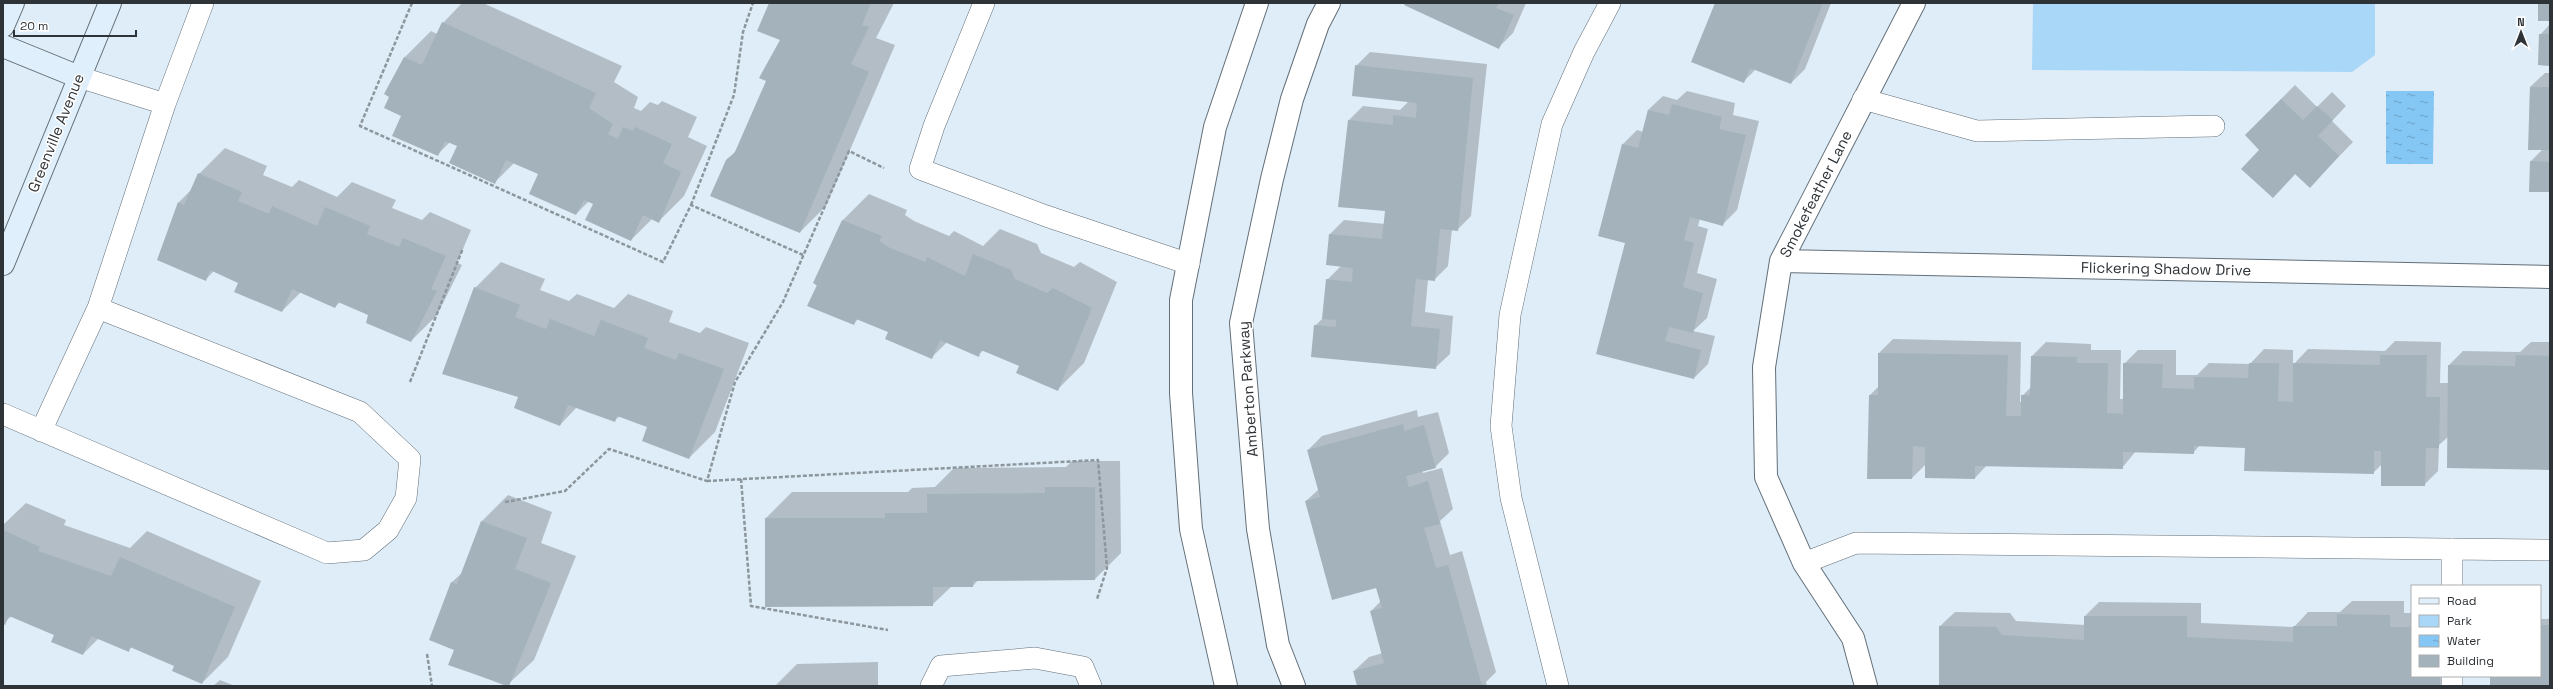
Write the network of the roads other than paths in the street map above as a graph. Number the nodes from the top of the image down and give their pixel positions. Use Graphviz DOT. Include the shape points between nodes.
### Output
graph roads {
  1 [pos="13,3"];
  2 [pos="110,3"];
  3 [pos="203,3"];
  4 [pos="984,3"];
  5 [pos="1257,3"];
  6 [pos="1329,3"];
  7 [pos="1610,3"];
  8 [pos="1914,3"];
  9 [pos="3,26"];
  10 [pos="3,46"];
  11 [pos="79,77"];
  12 [pos="1863,99"];
  13 [pos="165,104"];
  14 [pos="2214,126"];
  15 [pos="1782,261"];
  16 [pos="3,264"];
  17 [pos="1188,264"];
  18 [pos="2550,277"];
  19 [pos="98,308"];
  20 [pos="3,414"];
  21 [pos="41,430"];
  22 [pos="2452,549"];
  23 [pos="2550,550"];
  24 [pos="1804,563"];
  25 [pos="2452,585"];
  26 [pos="931,686"];
  27 [pos="1091,686"];
  28 [pos="1226,686"];
  29 [pos="1294,686"];
  30 [pos="1558,686"];
  31 [pos="1866,686"];
  1 -- 9 [label="main road"];
  2 -- 11 [label="main road, Greenville Avenue"];
  3 -- 13 [label="lane"];
  4 -- 17 [label="lane" via="934,126 920,169 1046,216"];
  5 -- 17 [label="street" via="1215,127"];
  6 -- 29 [label="street, Amberton Parkway" via="1318,24 1292,99 1241,323 1258,529 1278,645"];
  7 -- 30 [label="lane" via="1584,52 1552,124 1510,315 1502,418 1511,498"];
  8 -- 12 [label="street, Smokefeather Lane"];
  10 -- 11 [label="main road"];
  11 -- 13 [label="lane"];
  11 -- 16 [label="main road, Greenville Avenue"];
  12 -- 14 [label="lane" via="1977,131"];
  12 -- 15 [label="street, Smokefeather Lane"];
  13 -- 19 [label="lane"];
  15 -- 18 [label="street, Flickering Shadow Drive"];
  15 -- 24 [label="street, Smokefeather Lane" via="1764,367 1766,477"];
  17 -- 28 [label="street" via="1181,300 1181,392 1191,529"];
  19 -- 21 [label="lane"];
  19 -- 21 [label="lane" via="360,412 410,459 406,498 388,530 364,550 327,553"];
  20 -- 21 [label="lane"];
  22 -- 23 [label="lane"];
  22 -- 24 [label="lane" via="1856,543"];
  22 -- 25 [label="lane"];
  24 -- 31 [label="street, Smokefeather Lane" via="1853,638"];
  26 -- 27 [label="lane" via="941,666 1035,658 1083,667"];
}
